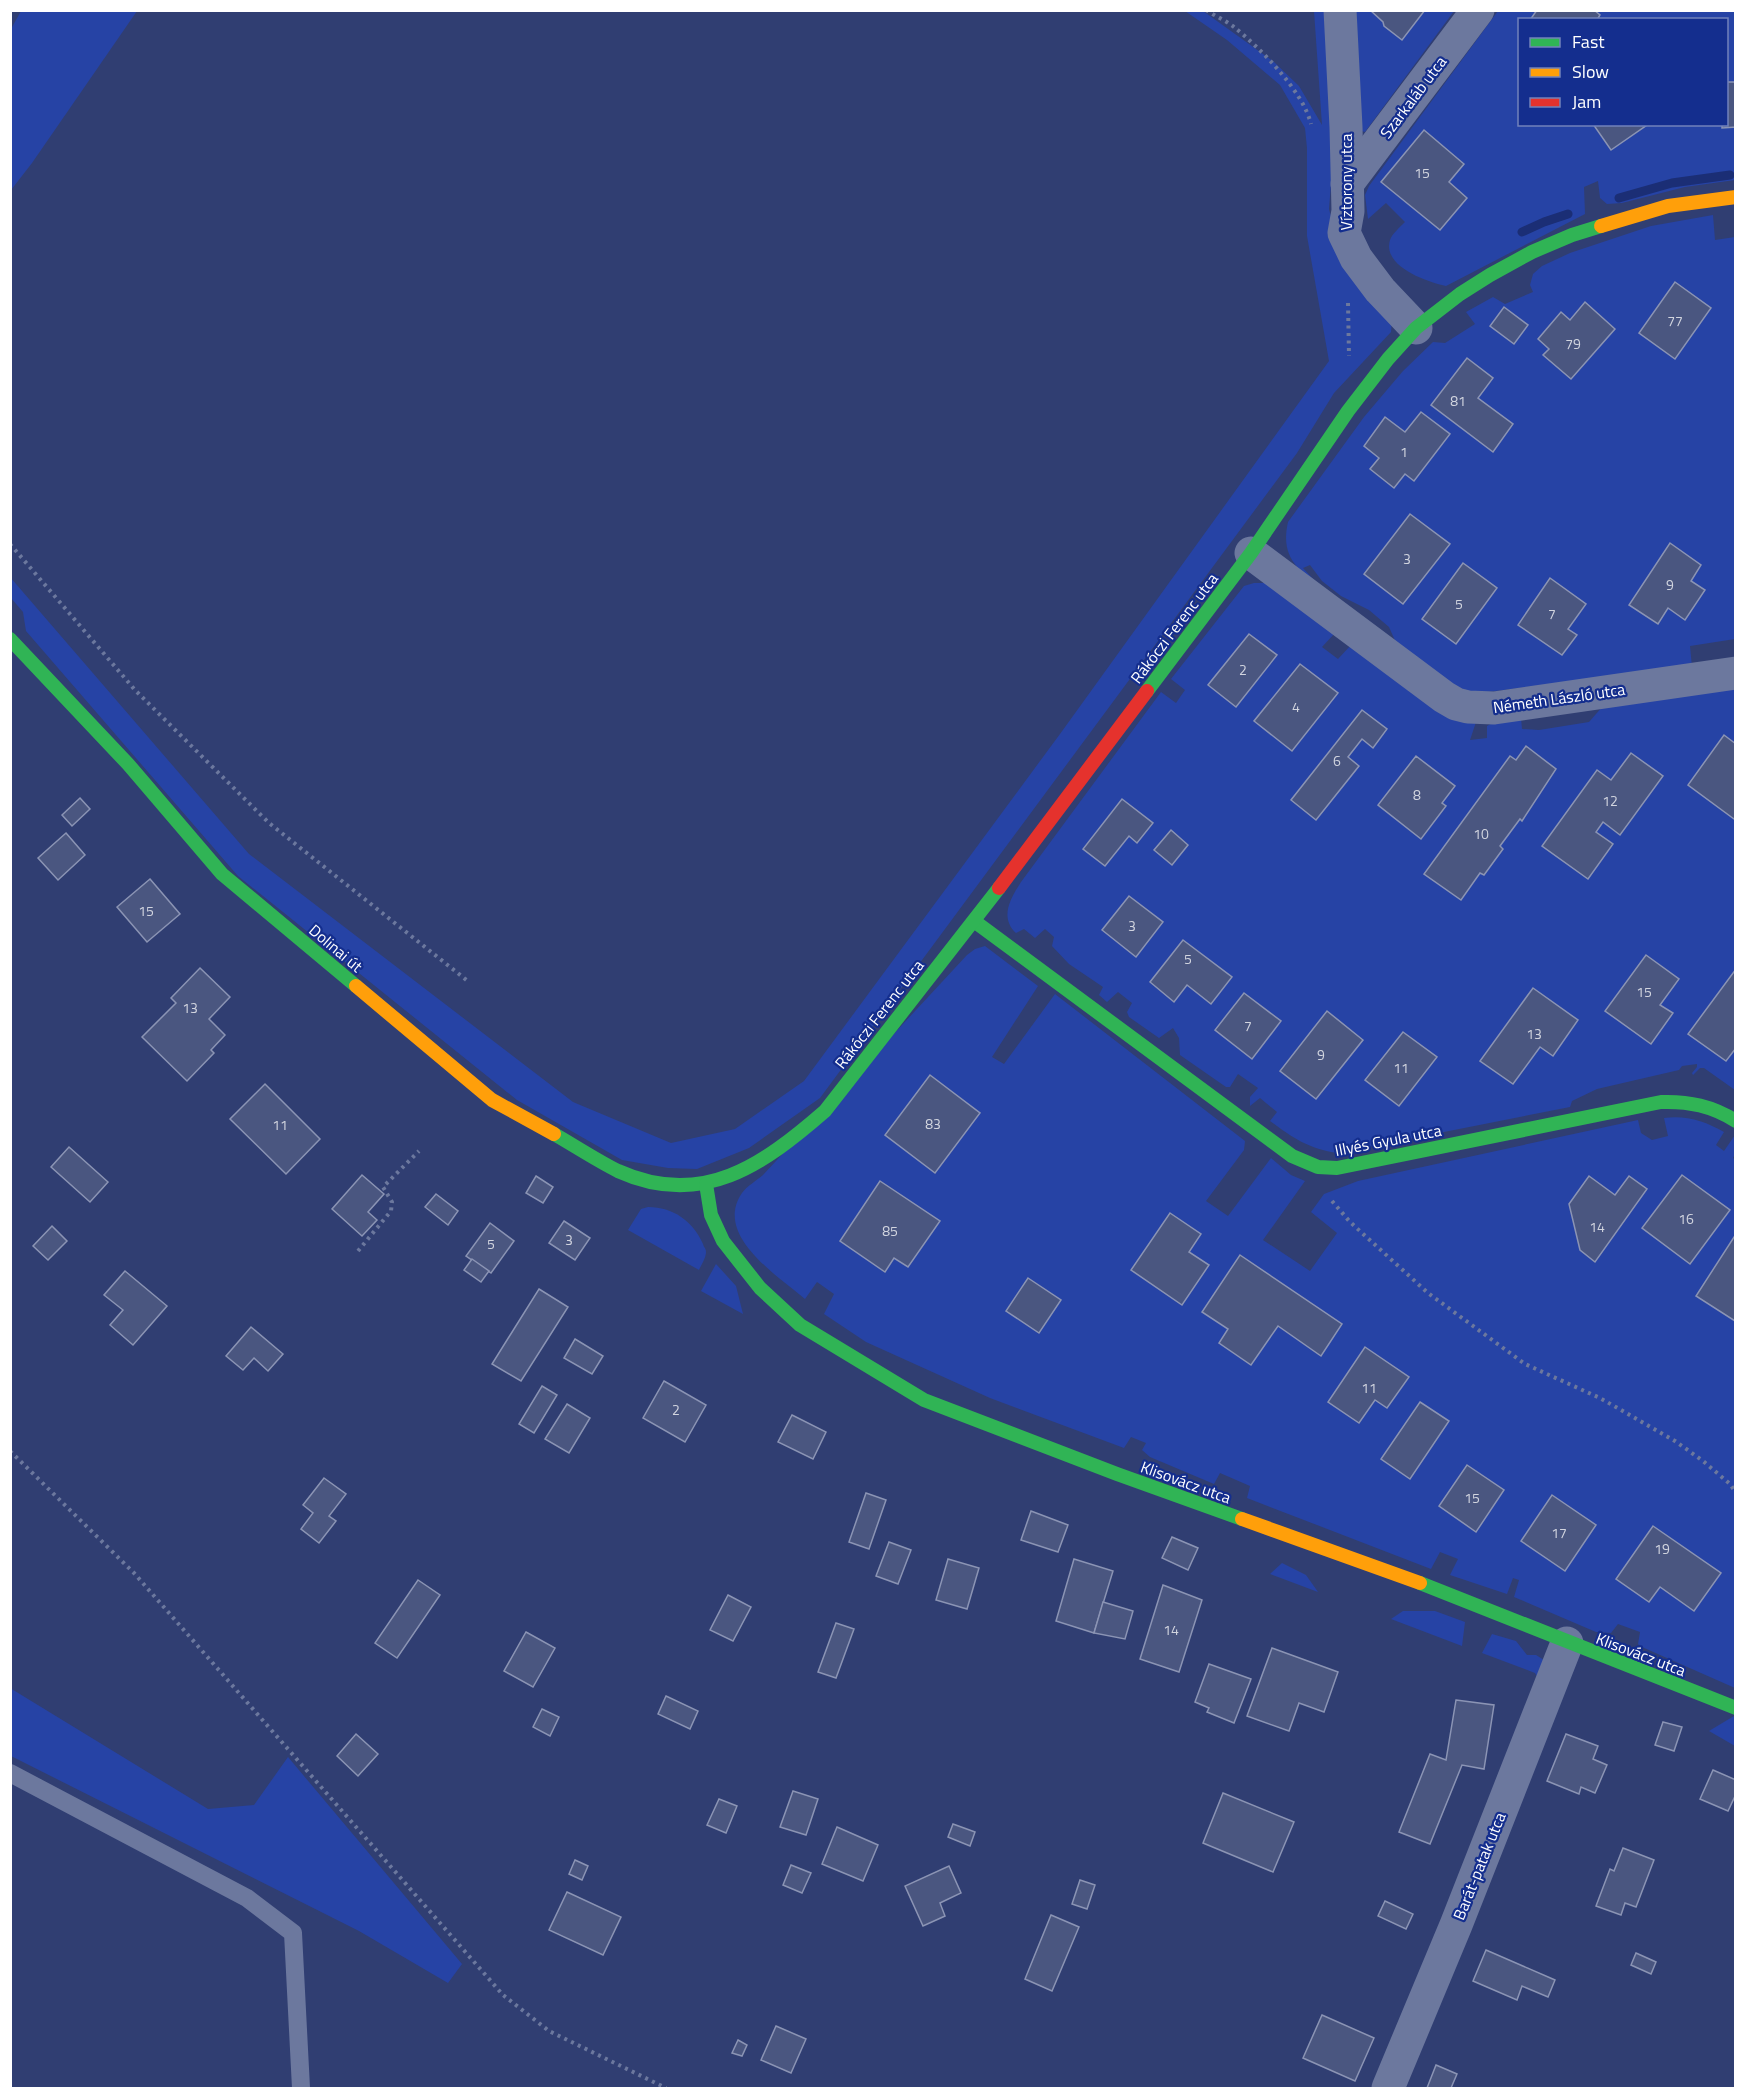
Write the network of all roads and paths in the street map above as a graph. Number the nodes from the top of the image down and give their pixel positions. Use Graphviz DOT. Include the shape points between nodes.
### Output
graph roads {
  1 [pos="1206,10"];
  2 [pos="1340,10"];
  3 [pos="1478,10"];
  4 [pos="1313,134"];
  5 [pos="1347,184"];
  6 [pos="1736,197"];
  7 [pos="1348,303"];
  8 [pos="1416,328"];
  9 [pos="1348,357"];
  10 [pos="10,544"];
  11 [pos="1251,553"];
  12 [pos="10,639"];
  13 [pos="1736,673"];
  14 [pos="974,921"];
  15 [pos="469,982"];
  16 [pos="1736,1121"];
  17 [pos="419,1151"];
  18 [pos="706,1184"];
  19 [pos="1328,1197"];
  20 [pos="358,1251"];
  21 [pos="10,1451"];
  22 [pos="1736,1493"];
  23 [pos="1567,1643"];
  24 [pos="1736,1708"];
  25 [pos="10,1773"];
  26 [pos="301,2088"];
  27 [pos="666,2088"];
  28 [pos="1388,2088"];
  1 -- 4 [label="path" via="1232,26 1281,73 1308,114"];
  2 -- 5 [label="street, Víztorony utca"];
  3 -- 5 [label="street, Szarkaláb utca"];
  5 -- 8 [label="street, Víztorony utca" via="1344,233 1356,258 1380,290"];
  6 -- 8 [label="street, Rákóczi Ferenc utca" via="1668,206 1572,235 1490,275"];
  7 -- 9 [label="path"];
  8 -- 11 [label="street, Rákóczi Ferenc utca" via="1348,411"];
  10 -- 15 [label="path" via="135,690 269,823"];
  11 -- 13 [label="street, Németh László utca" via="1444,697 1461,705 1494,708"];
  11 -- 14 [label="street, Rákóczi Ferenc utca"];
  12 -- 18 [label="street, Dolinai út" via="128,764 222,874 492,1100 619,1171 659,1184"];
  14 -- 16 [label="street, Illyés Gyula utca" via="1292,1156 1318,1167 1337,1168 1661,1102 1700,1103"];
  14 -- 18 [label="street, Rákóczi Ferenc utca" via="825,1111 768,1156"];
  17 -- 20 [label="path" via="383,1187 392,1202 391,1211"];
  18 -- 23 [label="street, Klisovácz utca" via="711,1215 723,1241 760,1288 800,1325 924,1400 1396,1574"];
  19 -- 22 [label="path" via="1428,1293 1525,1364 1600,1398 1675,1441"];
  21 -- 27 [label="path" via="134,1573 503,1995 549,2031"];
  23 -- 24 [label="street, Klisovácz utca"];
  23 -- 28 [label="street, Barát-patak utca"];
  25 -- 26 [label="lane" via="247,1898 293,1933"];
}
